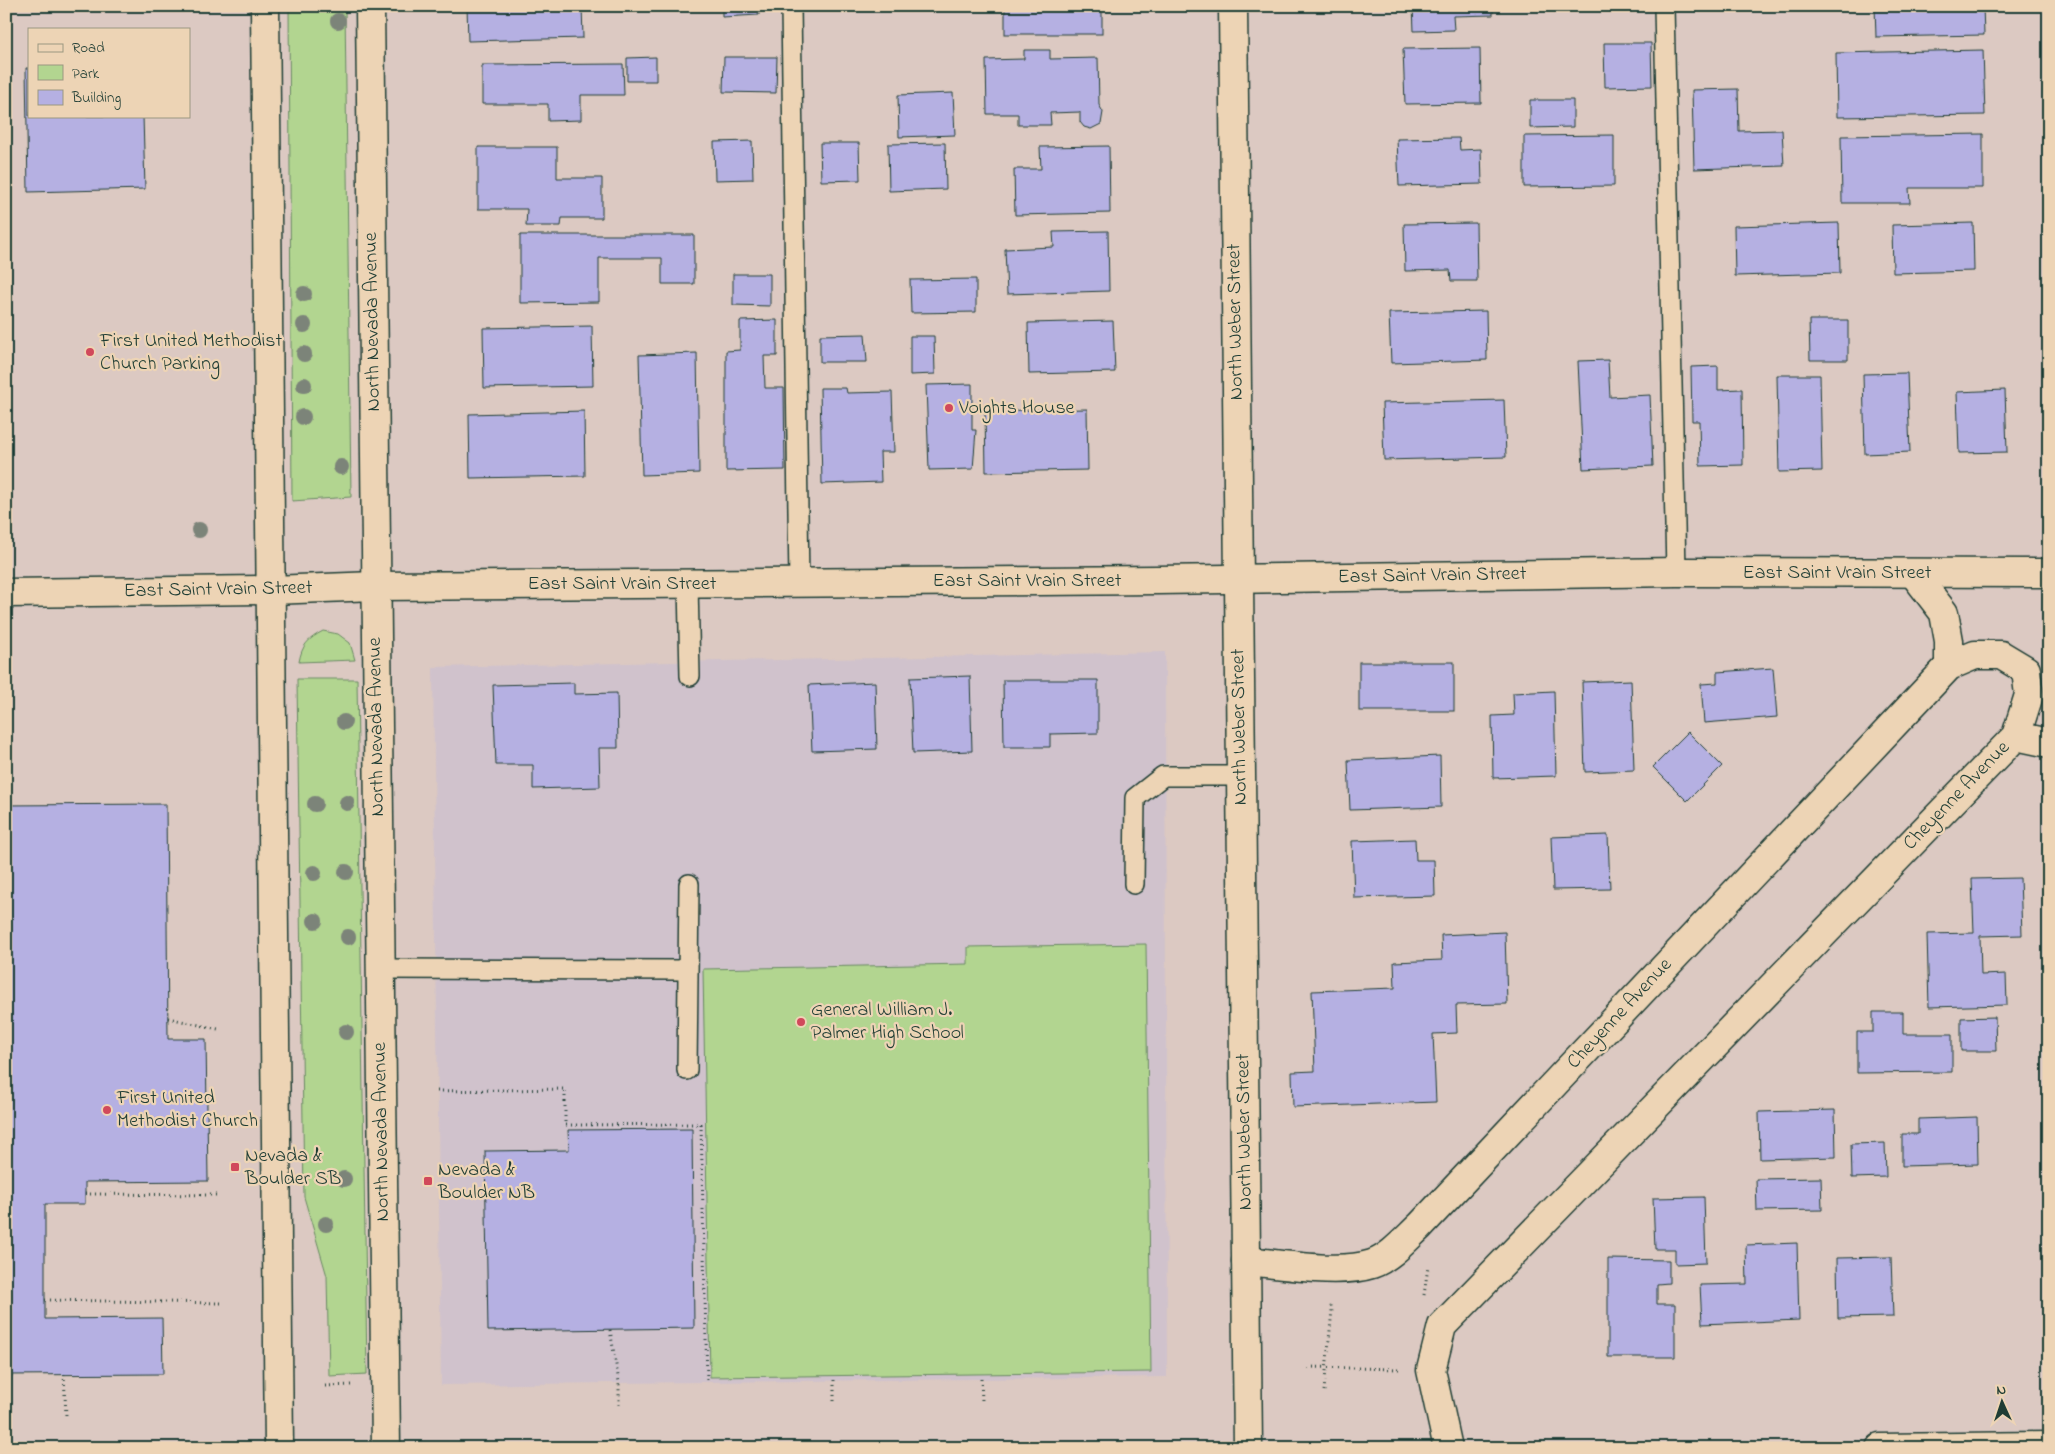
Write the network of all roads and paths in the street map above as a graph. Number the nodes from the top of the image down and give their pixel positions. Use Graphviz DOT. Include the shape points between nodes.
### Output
graph roads {
  1 [pos="265,6"];
  2 [pos="370,6"];
  3 [pos="791,6"];
  4 [pos="1233,6"];
  5 [pos="1664,6"];
  6 [pos="1676,572"];
  7 [pos="2049,573"];
  8 [pos="1914,574"];
  9 [pos="1238,579"];
  10 [pos="799,583"];
  11 [pos="688,584"];
  12 [pos="375,586"];
  13 [pos="272,590"];
  14 [pos="6,593"];
  15 [pos="1950,666"];
  16 [pos="690,676"];
  17 [pos="2016,736"];
  18 [pos="2049,743"];
  19 [pos="1241,776"];
  20 [pos="689,884"];
  21 [pos="1134,884"];
  22 [pos="380,969"];
  23 [pos="687,970"];
  24 [pos="168,1018"];
  25 [pos="218,1029"];
  26 [pos="687,1070"];
  27 [pos="437,1091"];
  28 [pos="85,1194"];
  29 [pos="219,1196"];
  30 [pos="1246,1260"];
  31 [pos="1420,1266"];
  32 [pos="1328,1296"];
  33 [pos="1338,1298"];
  34 [pos="45,1300"];
  35 [pos="222,1303"];
  36 [pos="1423,1303"];
  37 [pos="1330,1305"];
  38 [pos="610,1330"];
  39 [pos="1399,1362"];
  40 [pos="1308,1367"];
  41 [pos="1326,1367"];
  42 [pos="1398,1369"];
  43 [pos="1406,1369"];
  44 [pos="64,1374"];
  45 [pos="981,1379"];
  46 [pos="834,1380"];
  47 [pos="707,1382"];
  48 [pos="355,1385"];
  49 [pos="325,1386"];
  50 [pos="1324,1391"];
  51 [pos="982,1401"];
  52 [pos="834,1403"];
  53 [pos="619,1405"];
  54 [pos="66,1416"];
  55 [pos="2049,1446"];
  56 [pos="279,1448"];
  57 [pos="386,1448"];
  58 [pos="1248,1448"];
  59 [pos="1448,1448"];
  60 [pos="1880,1448"];
  1 -- 13 [label="street"];
  2 -- 12 [label="street, North Nevada Avenue"];
  3 -- 10 [label="lane"];
  4 -- 9 [label="street, North Weber Street"];
  5 -- 6 [label="lane"];
  6 -- 8 [label="street, East Saint Vrain Street"];
  6 -- 9 [label="street, East Saint Vrain Street"];
  7 -- 8 [label="street, East Saint Vrain Street"];
  8 -- 15 [label="street" via="1944,613"];
  9 -- 10 [label="street, East Saint Vrain Street"];
  9 -- 19 [label="street, North Weber Street"];
  10 -- 11 [label="street, East Saint Vrain Street"];
  11 -- 12 [label="street, East Saint Vrain Street"];
  11 -- 16 [label="lane"];
  12 -- 13 [label="street, East Saint Vrain Street"];
  12 -- 22 [label="street, North Nevada Avenue"];
  13 -- 14 [label="street, East Saint Vrain Street"];
  13 -- 56 [label="street"];
  15 -- 17 [label="street, Cheyenne Avenue" via="1975,655 2001,655 2026,670 2030,695"];
  15 -- 30 [label="street, Cheyenne Avenue" via="1396,1248 1373,1264 1328,1269"];
  17 -- 18 [label="street, Cheyenne Avenue"];
  17 -- 59 [label="street, Cheyenne Avenue" via="1442,1326 1431,1370"];
  19 -- 21 [label="lane" via="1163,776 1135,798"];
  19 -- 30 [label="street, North Weber Street"];
  20 -- 23 [label="lane"];
  22 -- 23 [label="lane"];
  22 -- 57 [label="street, North Nevada Avenue"];
  23 -- 26 [label="lane"];
  24 -- 25 [label="path"];
  27 -- 47 [label="path" via="565,1089 565,1125 702,1124"];
  28 -- 29 [label="path"];
  30 -- 58 [label="street, North Weber Street"];
  31 -- 36 [label="path" via="1428,1265"];
  32 -- 37 [label="path"];
  33 -- 37 [label="path"];
  34 -- 35 [label="path"];
  37 -- 41 [label="path"];
  38 -- 53 [label="path"];
  39 -- 42 [label="path"];
  40 -- 41 [label="path"];
  41 -- 42 [label="path"];
  41 -- 50 [label="path"];
  42 -- 43 [label="path"];
  44 -- 54 [label="path"];
  45 -- 51 [label="path"];
  46 -- 52 [label="path"];
  48 -- 49 [label="path"];
  55 -- 60 [label="street"];
}
